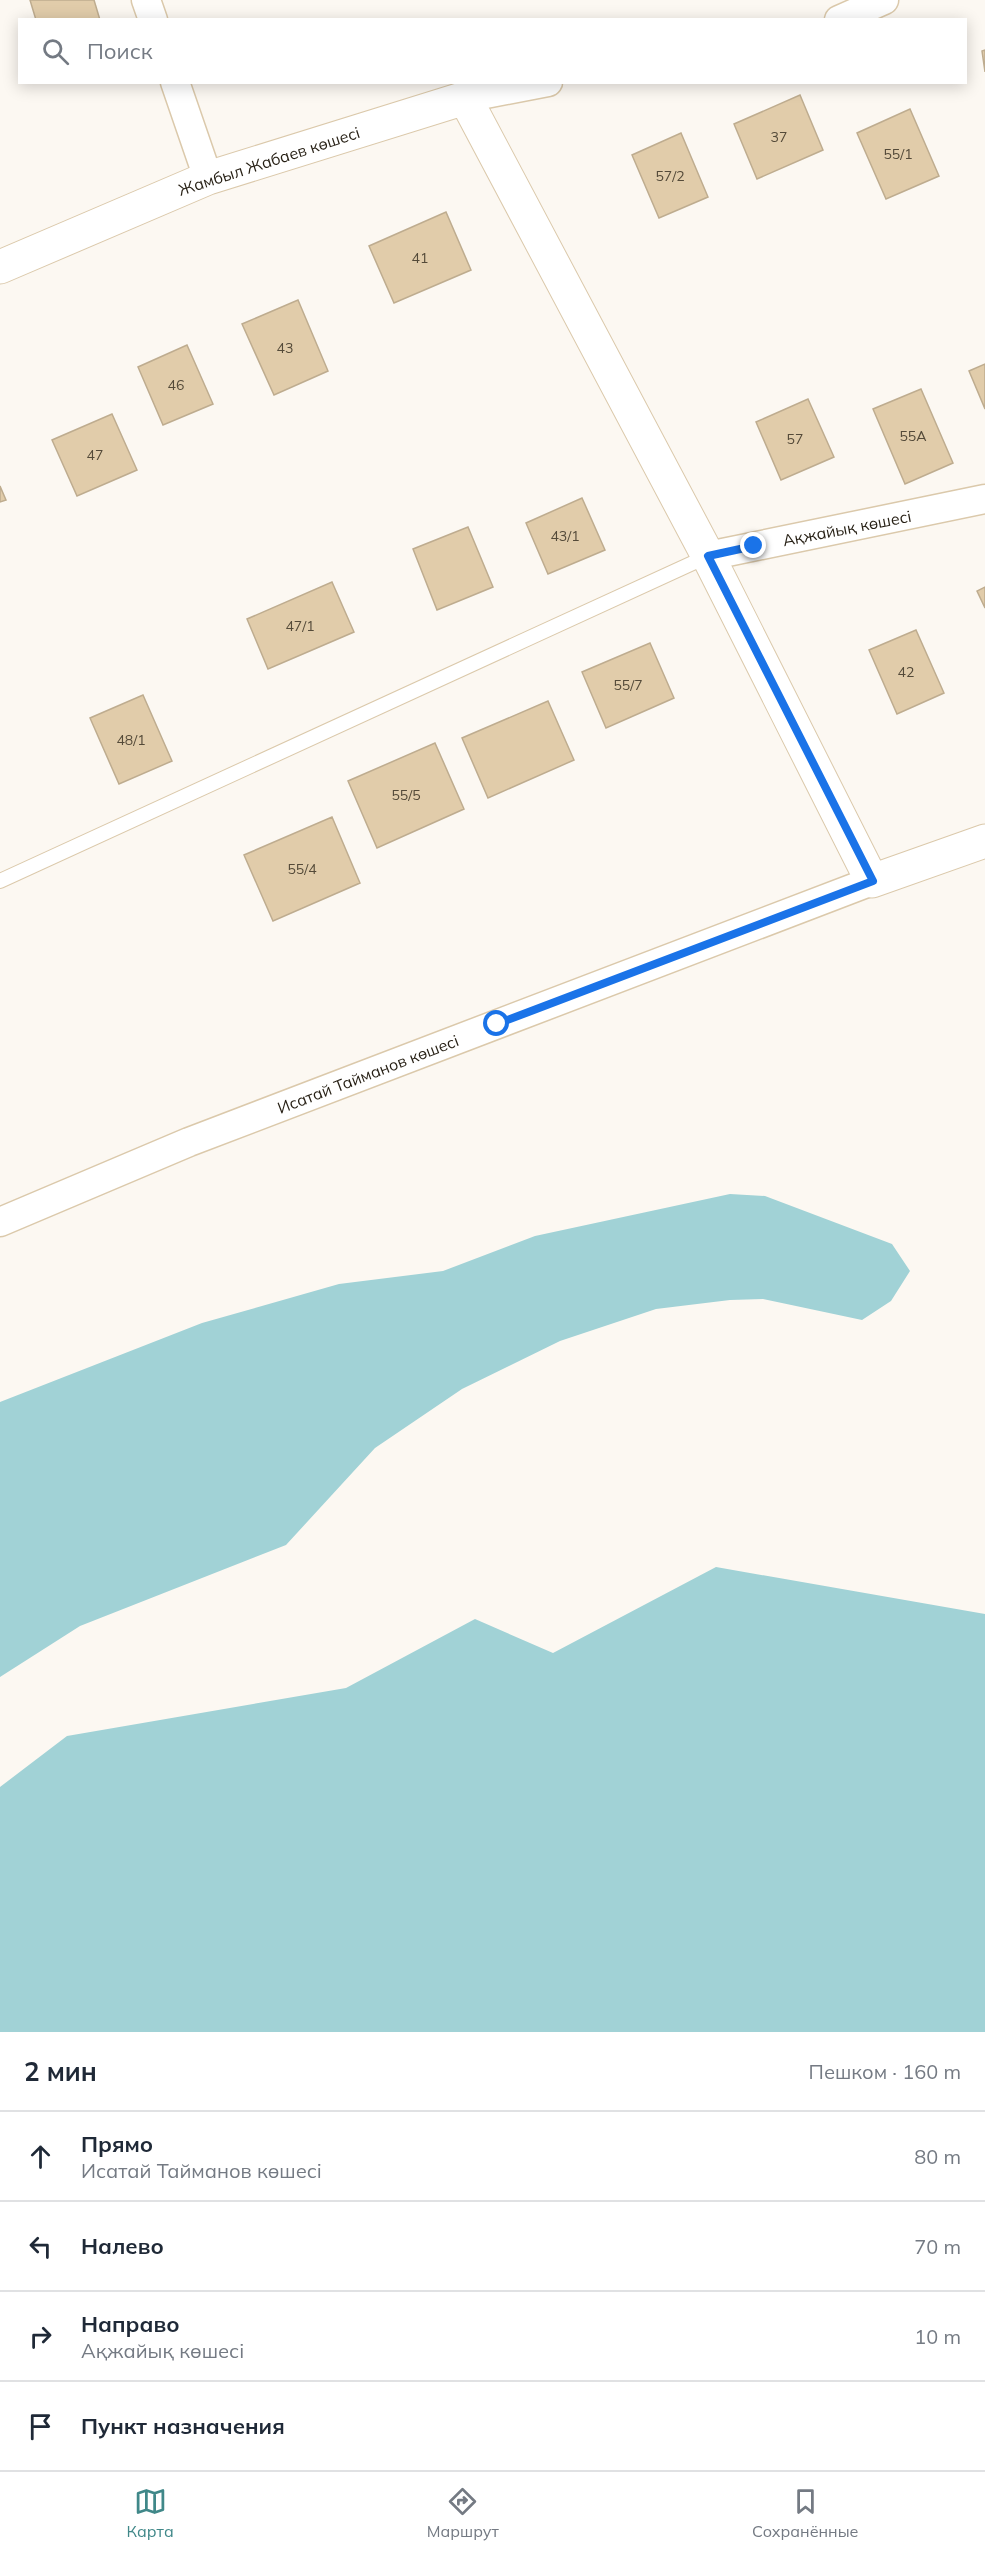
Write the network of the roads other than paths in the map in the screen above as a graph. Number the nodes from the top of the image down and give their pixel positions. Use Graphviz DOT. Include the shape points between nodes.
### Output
graph roads {
  1 [pos="146,0"];
  2 [pos="884,0"];
  3 [pos="152,18"];
  4 [pos="844,18"];
  5 [pos="176,84"];
  6 [pos="538,84"];
  7 [pos="465,98"];
  8 [pos="208,178"];
  9 [pos="0,267"];
  10 [pos="985,499"];
  11 [pos="708,556"];
  12 [pos="985,841"];
  13 [pos="0,881"];
  14 [pos="873,881"];
  15 [pos="0,1222"];
  1 -- 3 [label="street"];
  2 -- 4 [label="street"];
  5 -- 8 [label="street"];
  6 -- 7 [label="street, Жамбыл Жабаев көшесі"];
  7 -- 8 [label="street, Жамбыл Жабаев көшесі"];
  7 -- 11 [label="street"];
  8 -- 9 [label="street, Жамбыл Жабаев көшесі"];
  10 -- 11 [label="street, Ақжайық көшесі"];
  11 -- 13 [label="lane"];
  11 -- 14 [label="street"];
  12 -- 14 [label="street"];
  14 -- 15 [label="street, Исатай Тайманов көшесі" via="189,1142"];
}
